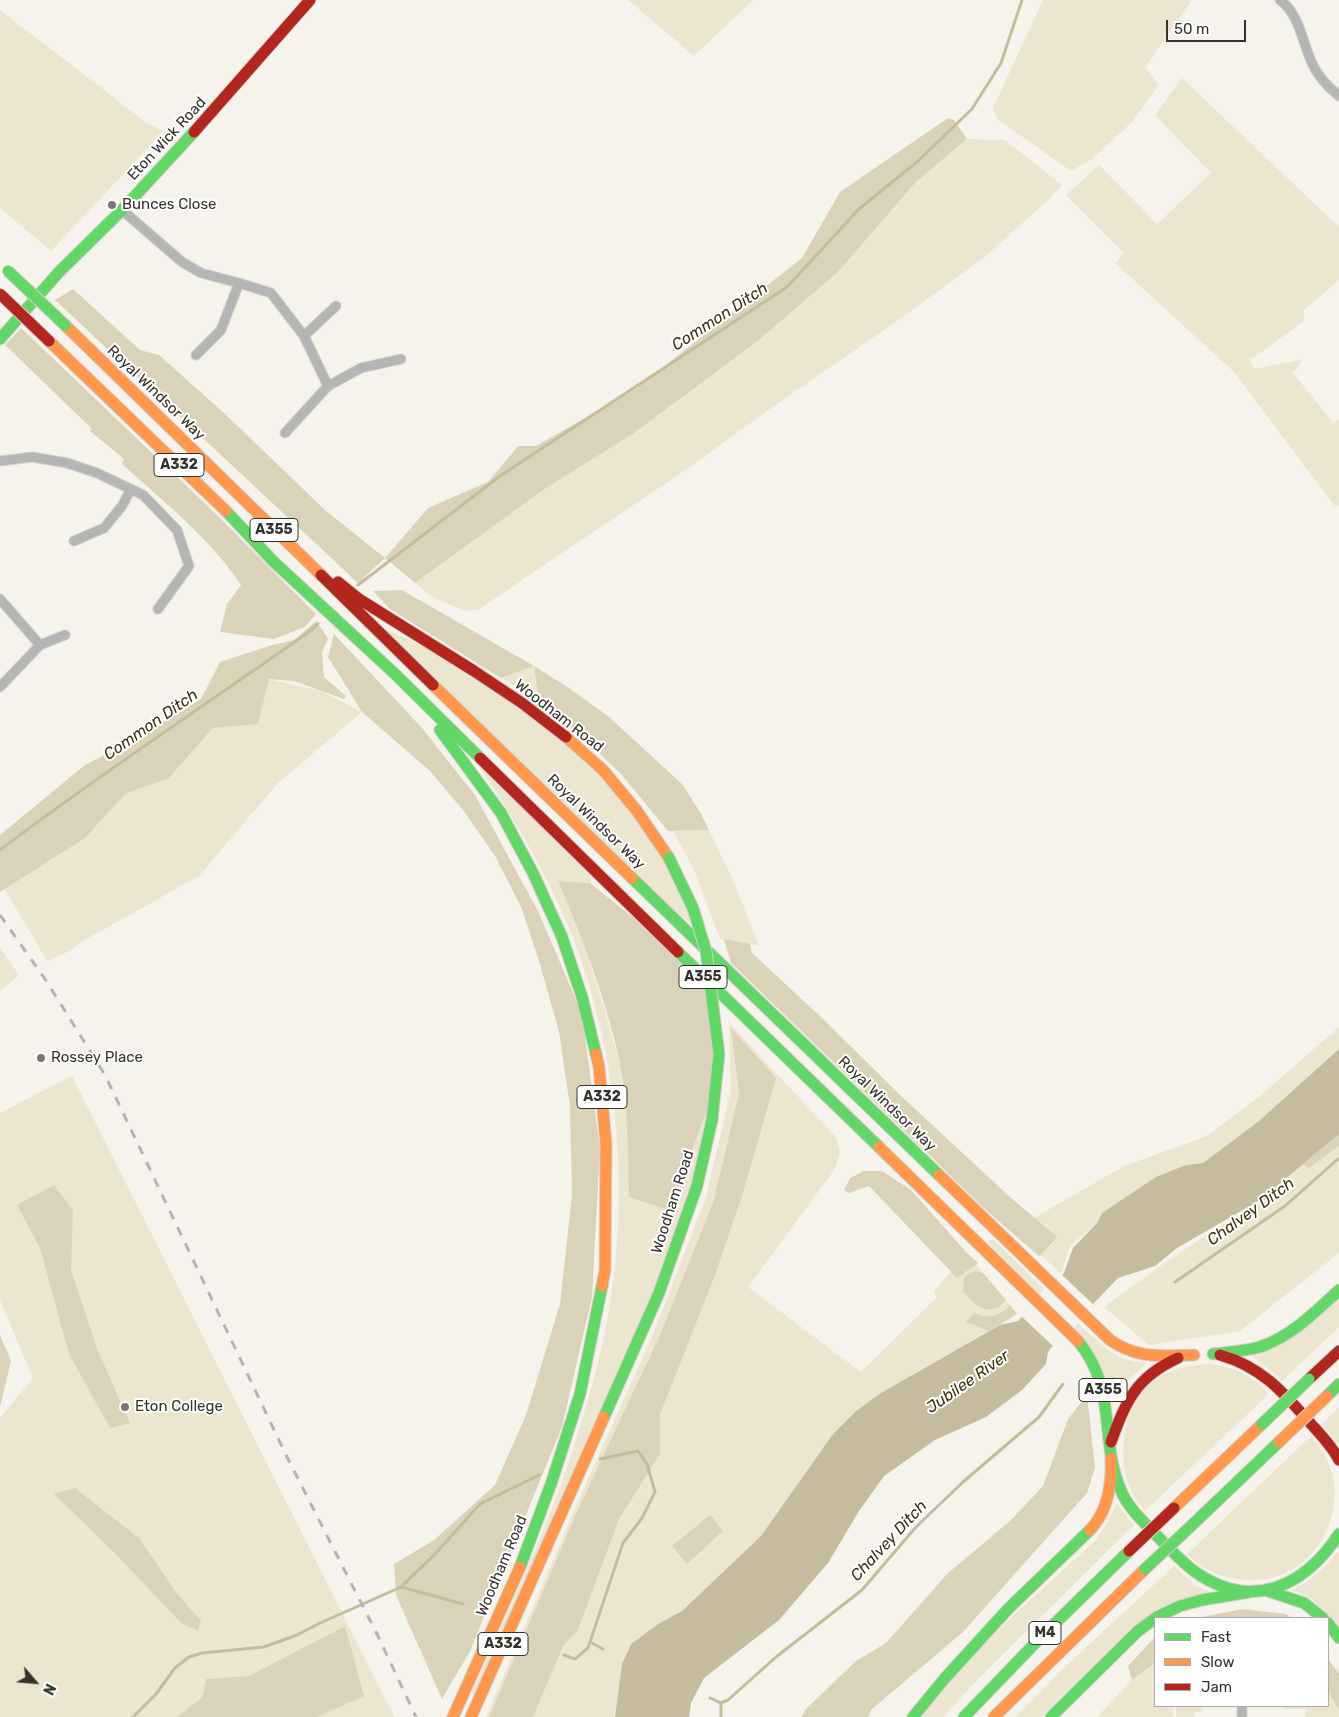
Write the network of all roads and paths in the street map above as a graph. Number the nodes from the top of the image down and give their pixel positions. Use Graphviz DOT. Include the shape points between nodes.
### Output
graph roads {
  1 [pos="310,0"];
  2 [pos="1280,0"];
  3 [pos="1339,96"];
  4 [pos="122,210"];
  5 [pos="4,267"];
  6 [pos="239,282"];
  7 [pos="0,294"];
  8 [pos="336,306"];
  9 [pos="304,336"];
  10 [pos="0,338"];
  11 [pos="196,355"];
  12 [pos="400,358"];
  13 [pos="328,386"];
  14 [pos="285,434"];
  15 [pos="0,461"];
  16 [pos="228,484"];
  17 [pos="131,489"];
  18 [pos="74,542"];
  19 [pos="323,573"];
  20 [pos="0,599"];
  21 [pos="158,608"];
  22 [pos="65,635"];
  23 [pos="40,645"];
  24 [pos="395,674"];
  25 [pos="0,687"];
  26 [pos="1339,1290"];
  27 [pos="1339,1351"];
  28 [pos="1213,1354"];
  29 [pos="1194,1355"];
  30 [pos="1339,1384"];
  31 [pos="1110,1453"];
  32 [pos="1339,1460"];
  33 [pos="1339,1534"];
  34 [pos="1265,1590"];
  35 [pos="1250,1592"];
  36 [pos="1157,1617"];
  37 [pos="1322,1617"];
  38 [pos="1154,1619"];
  39 [pos="1329,1625"];
  40 [pos="1339,1638"];
  41 [pos="453,1717"];
  42 [pos="471,1717"];
  43 [pos="913,1717"];
  44 [pos="964,1717"];
  45 [pos="994,1717"];
  46 [pos="1051,1717"];
  1 -- 4 [label="main road, Eton Wick Road"];
  2 -- 3 [label="street" via="1296,18 1312,64 1325,84"];
  4 -- 6 [label="street" via="182,262 201,273"];
  4 -- 10 [label="main road, Eton Wick Road" via="59,272"];
  5 -- 16 [label="main road, Royal Windsor Way / A332, bridge"];
  6 -- 9 [label="street" via="271,294"];
  6 -- 11 [label="street" via="221,330"];
  7 -- 24 [label="main road, A332, bridge" via="219,504 274,562"];
  8 -- 9 [label="street"];
  9 -- 13 [label="street"];
  12 -- 13 [label="street" via="361,368"];
  13 -- 14 [label="street"];
  15 -- 17 [label="street" via="32,457 67,463"];
  16 -- 19 [label="main road, Royal Windsor Way / A355"];
  17 -- 18 [label="street" via="104,528"];
  17 -- 21 [label="street" via="143,495 177,530 189,566"];
  19 -- 29 [label="main road, Royal Windsor Way / A355" via="369,624 1116,1345 1129,1352 1149,1356"];
  19 -- 42 [label="main road, Woodham Road / A332, bridge" via="498,687 565,736 603,770 638,811 670,858 693,908 706,951 719,1054 712,1120 697,1186 659,1293"];
  20 -- 23 [label="street"];
  22 -- 23 [label="street"];
  23 -- 25 [label="street"];
  24 -- 31 [label="main road, A355" via="1075,1338 1102,1386"];
  24 -- 41 [label="main road, Woodham Road / A332" via="461,756 501,813 562,937 582,997 599,1067 606,1144 605,1270 580,1394 552,1484 521,1564"];
  26 -- 28 [label="main road" via="1281,1338 1254,1349"];
  27 -- 44 [label="main road, M4, bridge" via="1129,1551"];
  28 -- 29 [label="main road"];
  28 -- 32 [label="main road" via="1248,1364 1278,1386"];
  29 -- 31 [label="main road" via="1156,1368 1141,1381 1124,1406"];
  30 -- 45 [label="main road, M4, bridge"];
  31 -- 35 [label="main road" via="1118,1482 1129,1504 1184,1564 1207,1579"];
  31 -- 43 [label="main road" via="1108,1495 1092,1528 1009,1608"];
  33 -- 34 [label="main road" via="1313,1567 1294,1579"];
  34 -- 35 [label="main road"];
  34 -- 37 [label="main road" via="1297,1599"];
  35 -- 36 [label="main road" via="1202,1600"];
  38 -- 46 [label="main road"];
  39 -- 40 [label="main road"];
}
